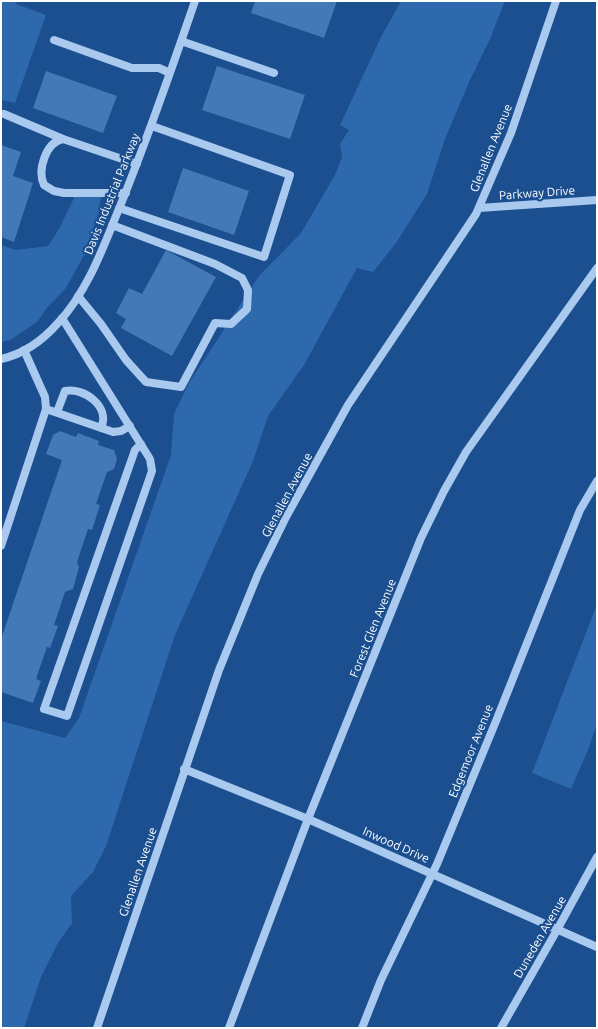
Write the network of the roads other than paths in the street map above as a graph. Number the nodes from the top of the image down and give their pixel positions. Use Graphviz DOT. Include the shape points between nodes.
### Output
graph roads {
  1 [pos="195,1"];
  2 [pos="556,1"];
  3 [pos="54,40"];
  4 [pos="181,41"];
  5 [pos="170,73"];
  6 [pos="274,73"];
  7 [pos="4,114"];
  8 [pos="152,126"];
  9 [pos="63,138"];
  10 [pos="137,164"];
  11 [pos="126,193"];
  12 [pos="597,200"];
  13 [pos="120,208"];
  14 [pos="479,208"];
  15 [pos="112,225"];
  16 [pos="597,268"];
  17 [pos="78,296"];
  18 [pos="62,318"];
  19 [pos="24,350"];
  20 [pos="1,359"];
  21 [pos="46,409"];
  22 [pos="57,412"];
  23 [pos="130,426"];
  24 [pos="101,428"];
  25 [pos="141,444"];
  26 [pos="597,480"];
  27 [pos="1,546"];
  28 [pos="184,769"];
  29 [pos="308,819"];
  30 [pos="597,857"];
  31 [pos="432,874"];
  32 [pos="557,930"];
  33 [pos="597,947"];
  34 [pos="97,1028"];
  35 [pos="229,1028"];
  36 [pos="362,1028"];
  37 [pos="501,1028"];
  1 -- 4 [label="street, Davis Industrial Parkway"];
  2 -- 14 [label="street, Glenallen Avenue" via="511,133"];
  3 -- 5 [label="street" via="132,68 159,68"];
  4 -- 5 [label="street, Davis Industrial Parkway"];
  4 -- 6 [label="street"];
  5 -- 8 [label="street, Davis Industrial Parkway"];
  7 -- 9 [label="street"];
  8 -- 10 [label="street, Davis Industrial Parkway"];
  8 -- 13 [label="street" via="290,174 264,257"];
  9 -- 10 [label="street"];
  9 -- 11 [label="street" via="53,143 44,160 42,181 49,188 64,193"];
  10 -- 11 [label="street, Davis Industrial Parkway"];
  11 -- 13 [label="street, Davis Industrial Parkway"];
  12 -- 14 [label="street, Parkway Drive"];
  13 -- 15 [label="street, Davis Industrial Parkway"];
  14 -- 28 [label="street, Glenallen Avenue" via="348,405 286,517 241,615"];
  15 -- 17 [label="street, Davis Industrial Parkway"];
  15 -- 17 [label="street" via="215,264 242,278 248,290 247,309 231,324 215,323 181,387 146,382"];
  16 -- 29 [label="street, Forest Glen Avenue" via="489,418 444,490 421,538"];
  17 -- 18 [label="street, Davis Industrial Parkway"];
  18 -- 19 [label="street, Davis Industrial Parkway" via="35,345"];
  18 -- 23 [label="street"];
  19 -- 20 [label="street, Davis Industrial Parkway"];
  19 -- 21 [label="street" via="45,397"];
  21 -- 22 [label="street"];
  21 -- 27 [label="street"];
  22 -- 24 [label="street"];
  22 -- 24 [label="street" via="65,391 84,394 94,399 101,409 104,421"];
  23 -- 24 [label="street" via="114,432"];
  23 -- 25 [label="street"];
  25 -- 25 [label="street" via="150,459 152,471 67,716 44,709 134,450"];
  26 -- 31 [label="street, Edgemoor Avenue" via="580,510"];
  28 -- 29 [label="street, Inwood Drive"];
  28 -- 34 [label="street, Glenallen Avenue"];
  29 -- 31 [label="street, Inwood Drive"];
  29 -- 35 [label="street, Forest Glen Avenue"];
  30 -- 32 [label="street, Duneden Avenue"];
  31 -- 32 [label="street, Inwood Drive"];
  31 -- 36 [label="street, Edgemoor Avenue" via="389,962"];
  32 -- 33 [label="street, Inwood Drive"];
  32 -- 37 [label="street, Duneden Avenue"];
}
